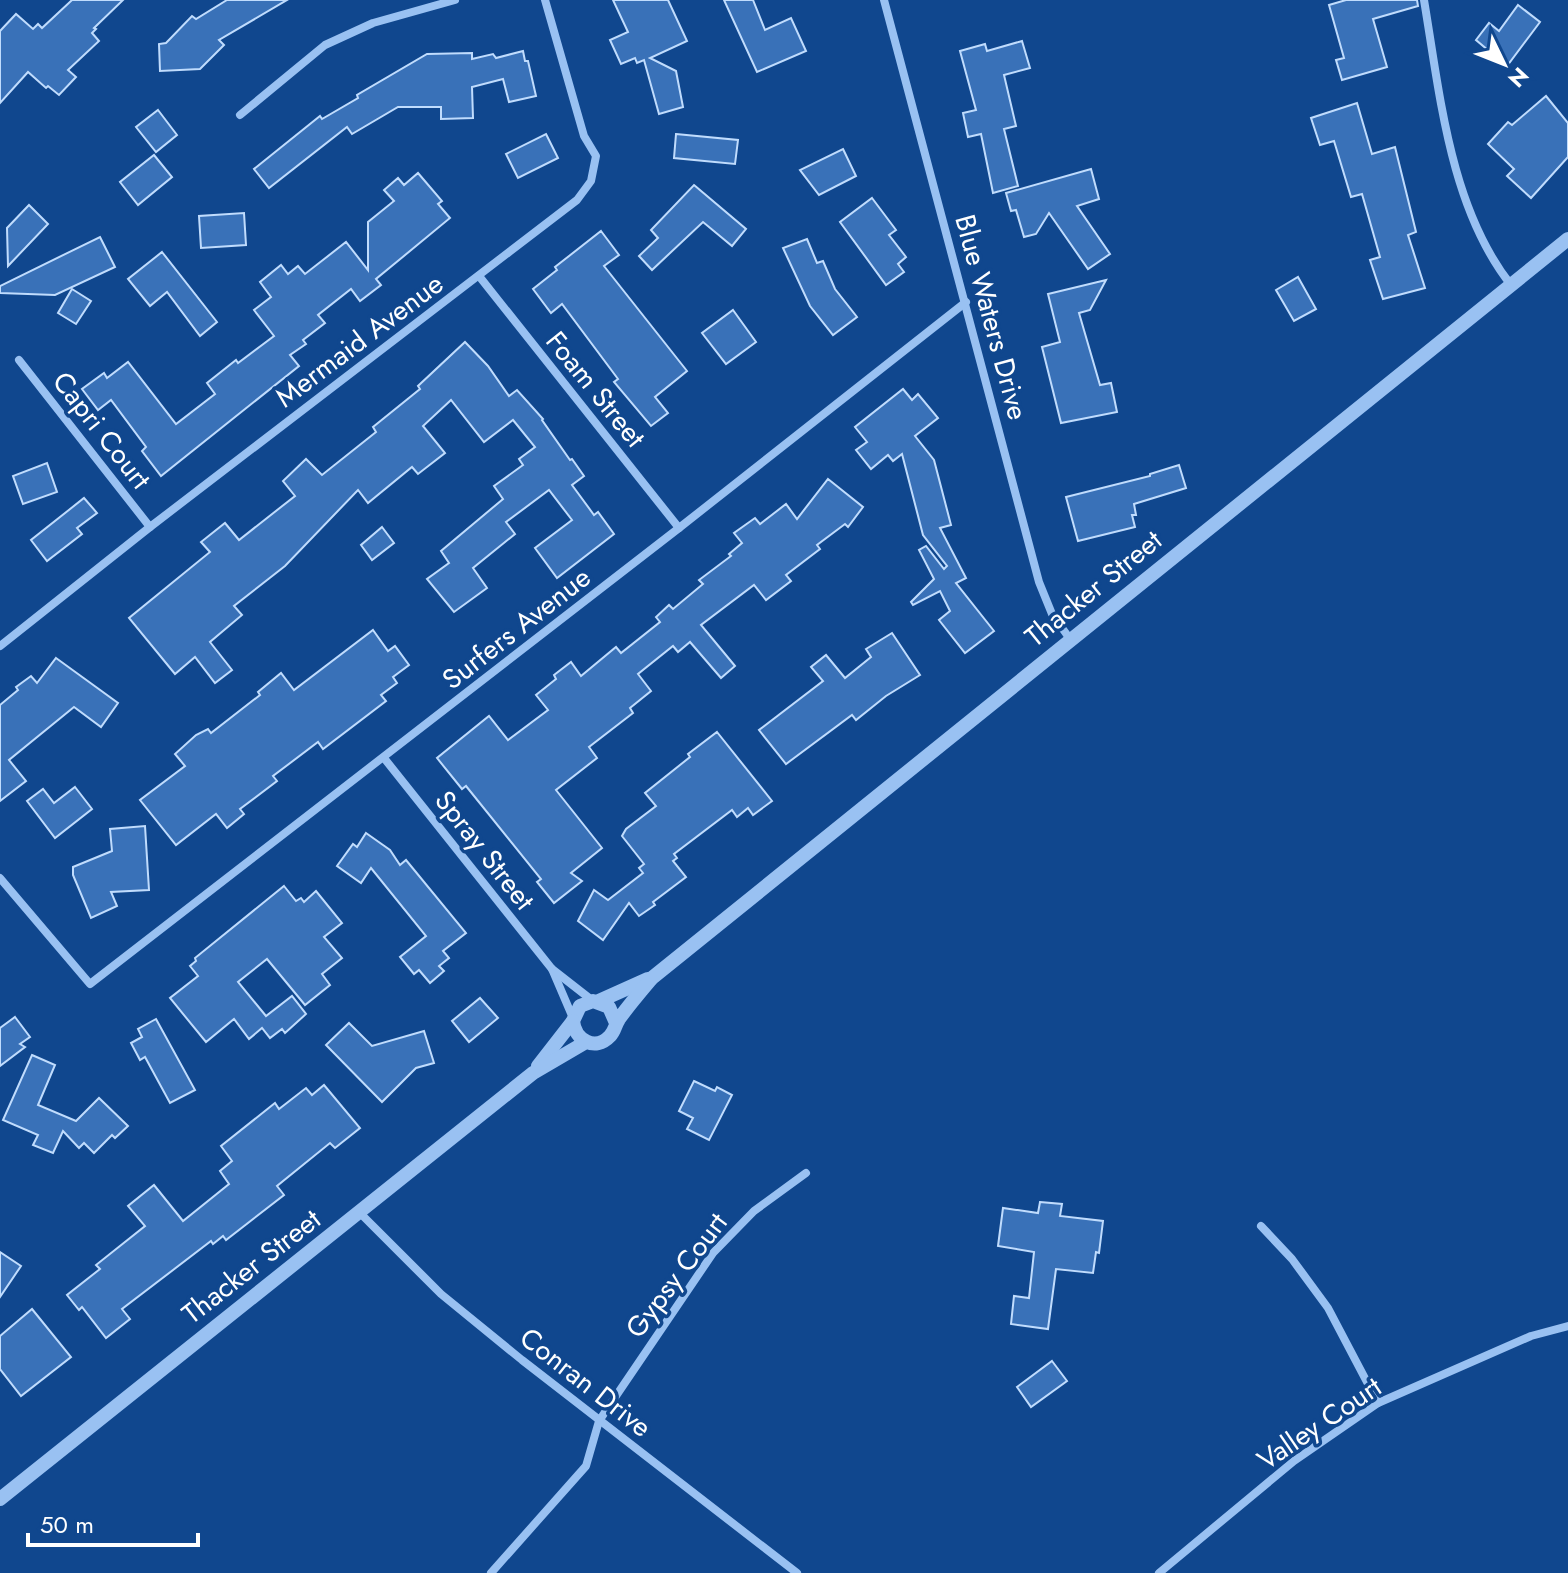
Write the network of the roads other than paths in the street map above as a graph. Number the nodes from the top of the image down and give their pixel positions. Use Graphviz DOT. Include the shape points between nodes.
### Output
graph roads {
  1 [pos="455,0"];
  2 [pos="545,0"];
  3 [pos="884,0"];
  4 [pos="1424,0"];
  5 [pos="240,115"];
  6 [pos="1568,239"];
  7 [pos="479,276"];
  8 [pos="1511,285"];
  9 [pos="966,302"];
  10 [pos="19,360"];
  11 [pos="150,527"];
  12 [pos="679,528"];
  13 [pos="1070,639"];
  14 [pos="0,646"];
  15 [pos="384,758"];
  16 [pos="0,878"];
  17 [pos="552,969"];
  18 [pos="652,978"];
  19 [pos="596,1001"];
  20 [pos="573,1020"];
  21 [pos="616,1023"];
  22 [pos="586,1042"];
  23 [pos="533,1073"];
  24 [pos="806,1173"];
  25 [pos="360,1213"];
  26 [pos="1261,1226"];
  27 [pos="1568,1326"];
  28 [pos="1378,1403"];
  29 [pos="599,1421"];
  30 [pos="0,1499"];
  31 [pos="491,1573"];
  32 [pos="797,1573"];
  33 [pos="1159,1573"];
  1 -- 5 [label="street" via="373,23 325,45"];
  2 -- 7 [label="street, Mermaid Avenue" via="584,136 596,156 591,181 560,215"];
  3 -- 9 [label="street, Blue Waters Drive"];
  4 -- 8 [label="street" via="1442,107 1465,198 1484,247"];
  6 -- 8 [label="street, Thacker Street"];
  7 -- 11 [label="street, Mermaid Avenue"];
  7 -- 12 [label="street, Foam Street"];
  8 -- 13 [label="street, Thacker Street"];
  9 -- 12 [label="street, Surfers Avenue"];
  9 -- 13 [label="street, Blue Waters Drive" via="1044,599"];
  10 -- 11 [label="street, Capri Court"];
  11 -- 14 [label="street, Mermaid Avenue"];
  12 -- 15 [label="street, Surfers Avenue"];
  13 -- 18 [label="street, Thacker Street"];
  15 -- 16 [label="street, Surfers Avenue" via="90,984"];
  15 -- 17 [label="street, Spray Street"];
  17 -- 19 [label="street, Spray Street"];
  17 -- 20 [label="street, Spray Street"];
  18 -- 19 [label="street, Thacker Street"];
  18 -- 21 [label="street, Thacker Street"];
  19 -- 20 [label="street" via="580,1006"];
  19 -- 21 [label="street" via="613,1012"];
  20 -- 22 [label="street" via="576,1034"];
  20 -- 23 [label="street, Thacker Street"];
  21 -- 22 [label="street" via="609,1038"];
  22 -- 23 [label="street, Thacker Street"];
  23 -- 25 [label="street, Thacker Street"];
  24 -- 29 [label="street, Gypsy Court" via="754,1211 713,1253"];
  25 -- 29 [label="street, Conran Drive" via="441,1294"];
  25 -- 30 [label="street, Thacker Street"];
  26 -- 28 [label="street" via="1328,1308"];
  27 -- 28 [label="street, Valley Court" via="1531,1336"];
  28 -- 33 [label="street, Valley Court" via="1294,1461"];
  29 -- 31 [label="street, Gypsy Court" via="586,1466"];
  29 -- 32 [label="street, Conran Drive"];
}
